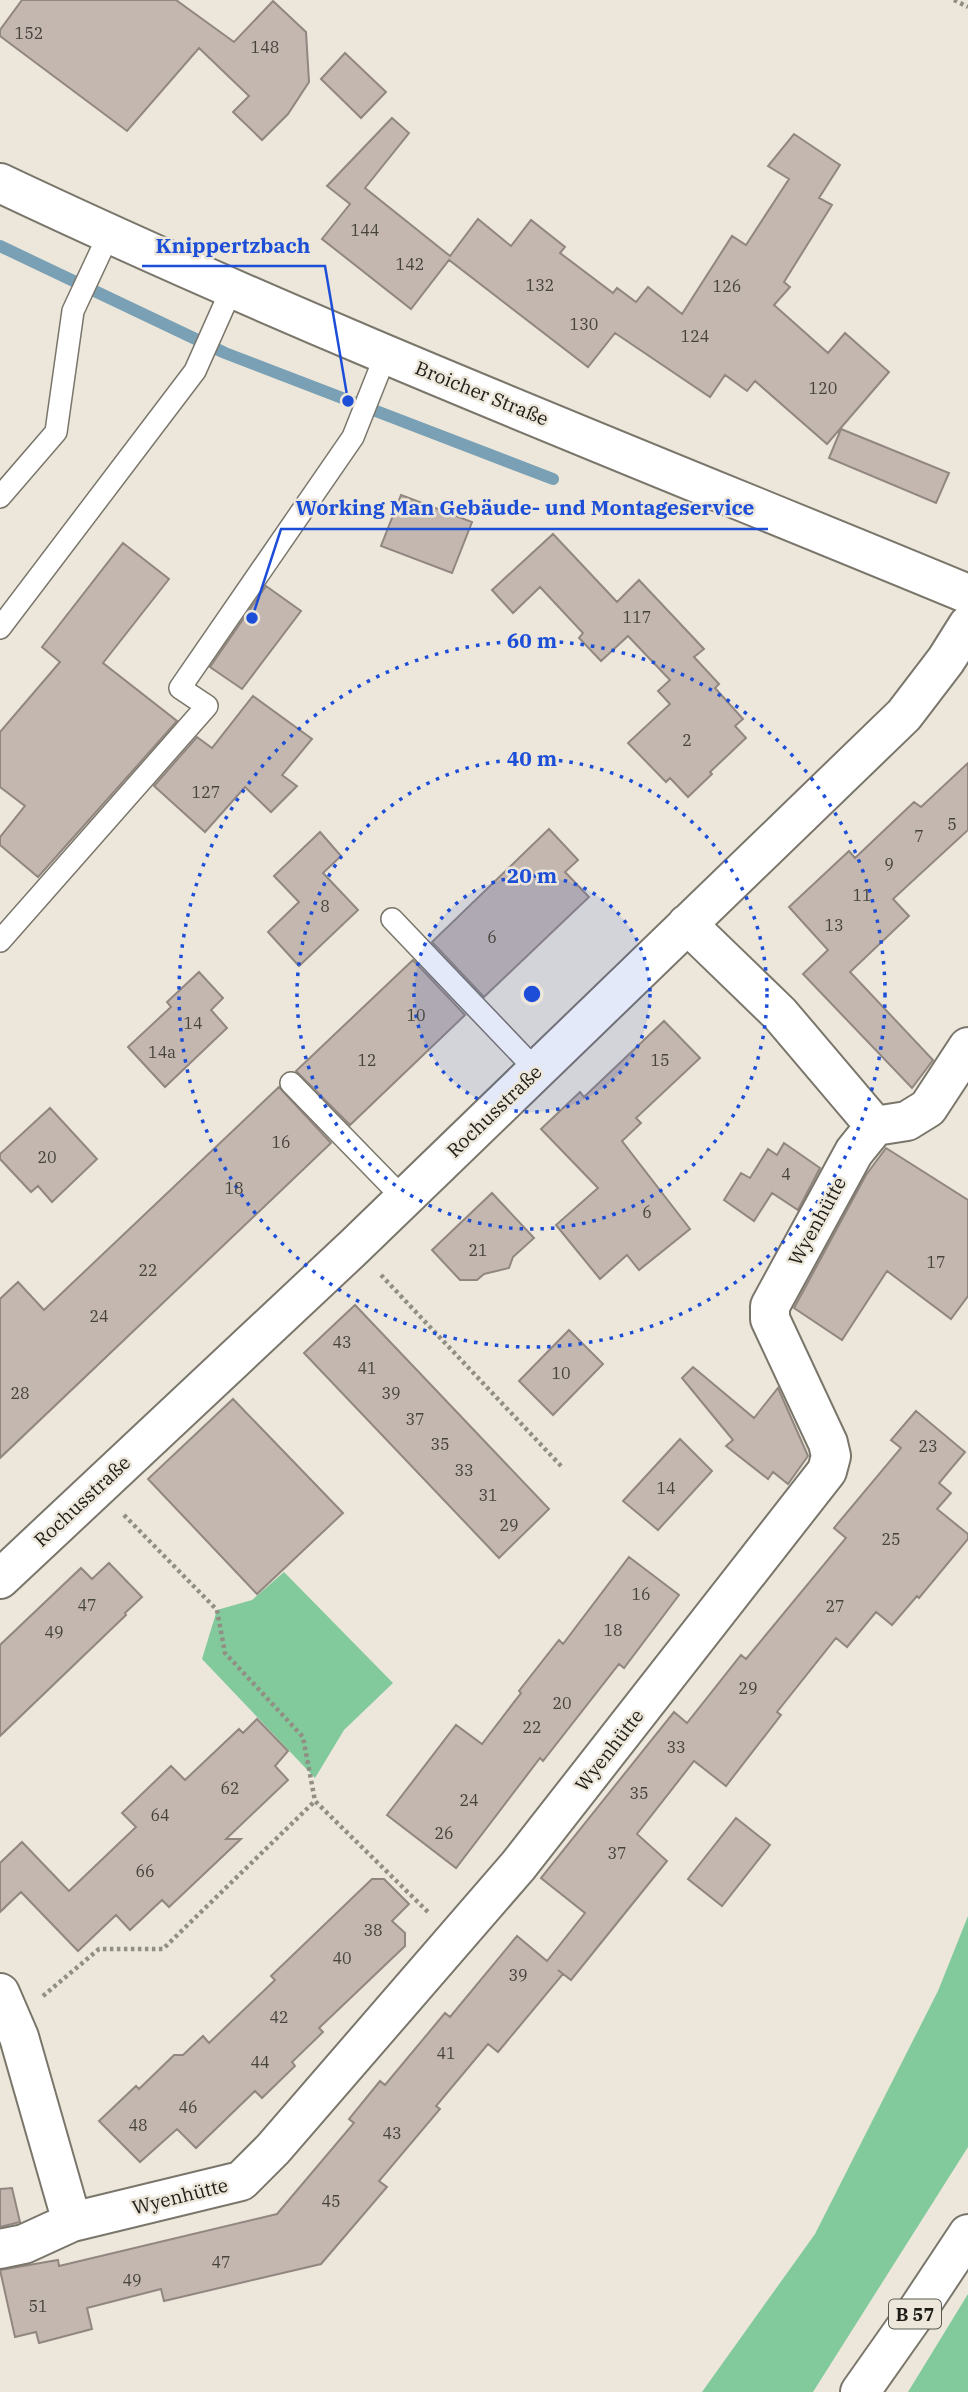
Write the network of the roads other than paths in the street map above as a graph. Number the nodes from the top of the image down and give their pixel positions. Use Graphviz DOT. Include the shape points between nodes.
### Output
graph roads {
  1 [pos="0,183"];
  2 [pos="102,248"];
  3 [pos="225,304"];
  4 [pos="380,368"];
  5 [pos="0,497"];
  6 [pos="968,594"];
  7 [pos="968,625"];
  8 [pos="0,628"];
  9 [pos="392,919"];
  10 [pos="687,925"];
  11 [pos="0,942"];
  12 [pos="968,1046"];
  13 [pos="536,1070"];
  14 [pos="291,1083"];
  15 [pos="875,1126"];
  16 [pos="403,1198"];
  17 [pos="0,1579"];
  18 [pos="6,2007"];
  19 [pos="72,2222"];
  20 [pos="968,2234"];
  21 [pos="0,2249"];
  22 [pos="860,2392"];
  1 -- 2 [label="street, Broicher Straße"];
  2 -- 3 [label="street, Broicher Straße"];
  2 -- 5 [label="lane" via="73,311 56,432"];
  3 -- 4 [label="street, Broicher Straße"];
  3 -- 8 [label="lane" via="195,371"];
  4 -- 6 [label="street, Broicher Straße"];
  4 -- 11 [label="lane" via="355,432 180,688 206,706"];
  7 -- 10 [label="street, Rochusstraße" via="904,715"];
  9 -- 13 [label="lane"];
  10 -- 13 [label="street, Rochusstraße"];
  10 -- 15 [label="street" via="780,1014"];
  12 -- 15 [label="street" via="928,1108 907,1121"];
  13 -- 16 [label="street, Rochusstraße"];
  14 -- 16 [label="lane"];
  15 -- 19 [label="street, Wyenhütte" via="854,1152 770,1306 770,1319 828,1443 827,1471 518,1866 242,2181"];
  16 -- 17 [label="street, Rochusstraße"];
  18 -- 19 [label="street"];
  19 -- 21 [label="street, Wyenhütte" via="24,2244"];
  20 -- 22 [label="street, B 57"];
}
